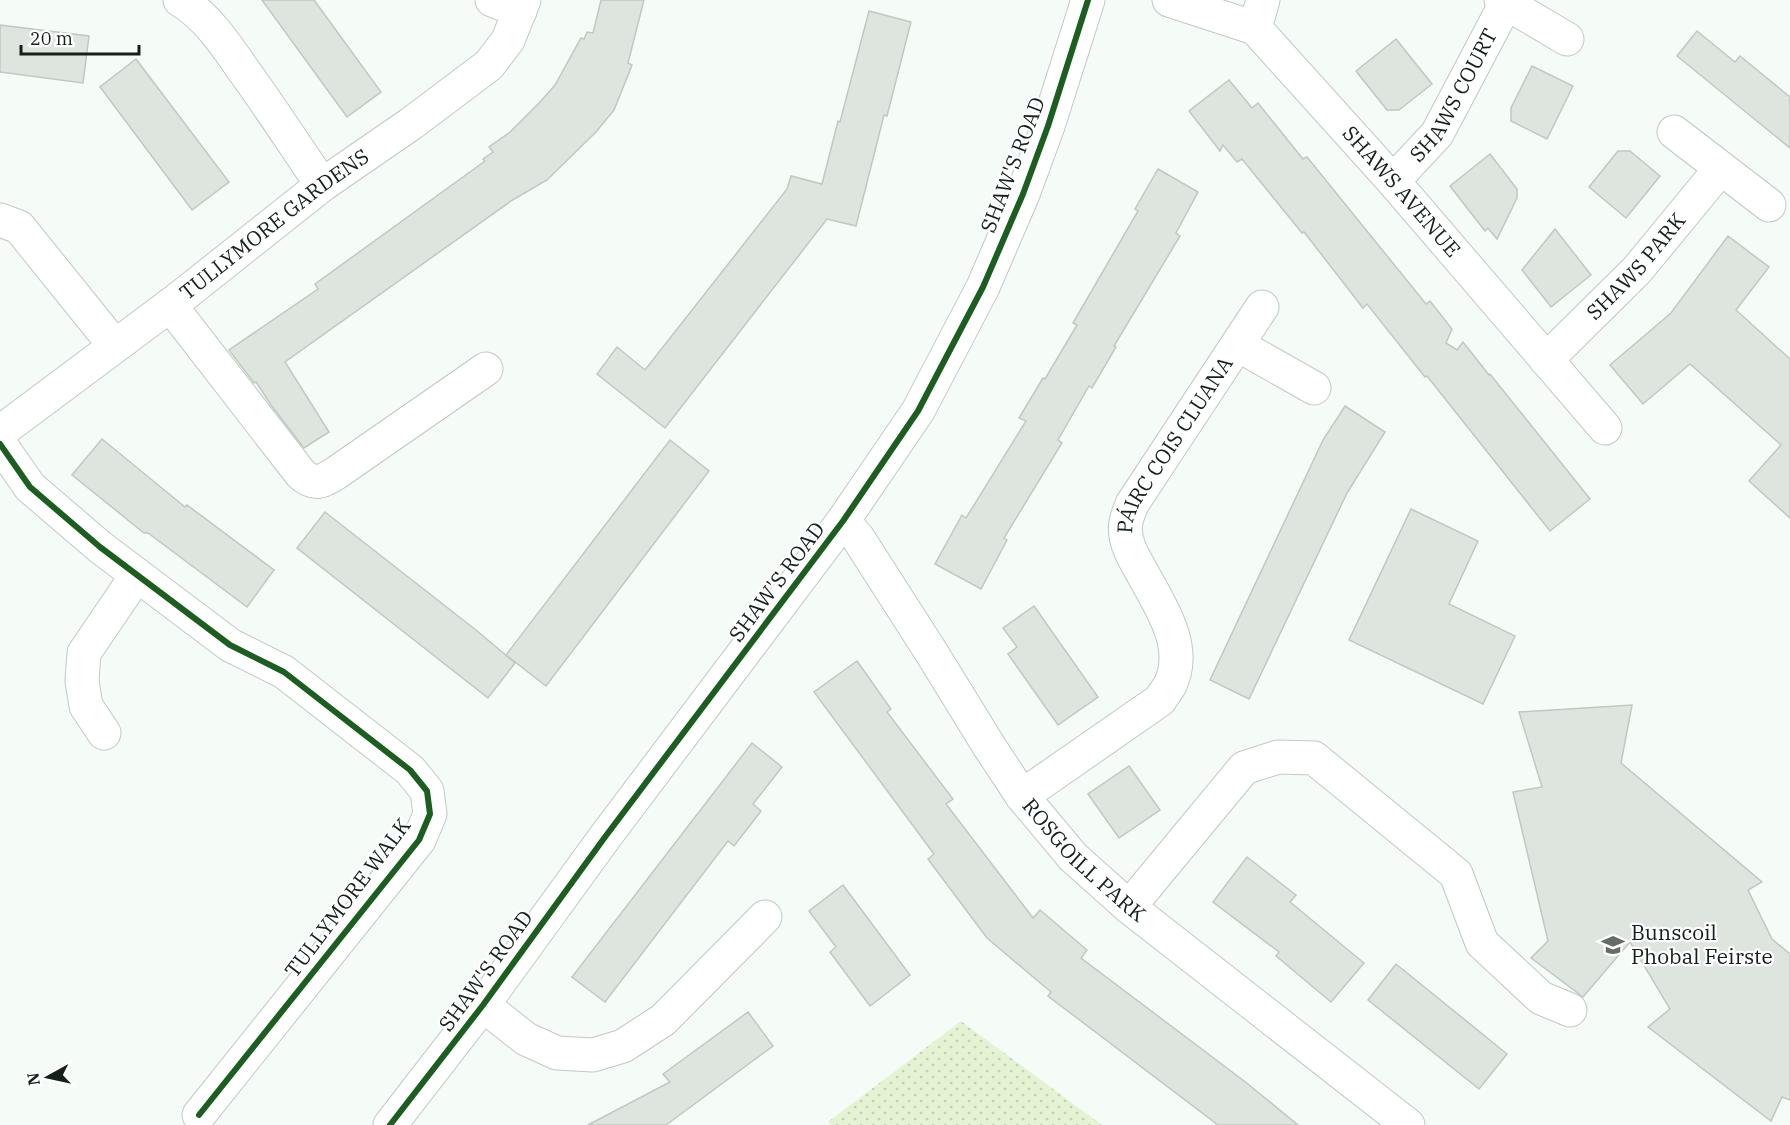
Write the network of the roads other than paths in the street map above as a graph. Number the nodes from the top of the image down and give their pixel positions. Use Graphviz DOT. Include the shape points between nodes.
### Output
graph roads {
  1 [pos="180,0"];
  2 [pos="1088,0"];
  3 [pos="1169,0"];
  4 [pos="1503,2"];
  5 [pos="512,4"];
  6 [pos="1259,14"];
  7 [pos="1566,39"];
  8 [pos="1674,132"];
  9 [pos="1721,168"];
  10 [pos="1393,181"];
  11 [pos="322,185"];
  12 [pos="1768,205"];
  13 [pos="0,220"];
  14 [pos="170,305"];
  15 [pos="1262,307"];
  16 [pos="1238,345"];
  17 [pos="115,346"];
  18 [pos="1546,360"];
  19 [pos="486,369"];
  20 [pos="1314,388"];
  21 [pos="1605,428"];
  22 [pos="0,432"];
  23 [pos="0,444"];
  24 [pos="843,521"];
  25 [pos="137,575"];
  26 [pos="104,733"];
  27 [pos="1022,796"];
  28 [pos="1129,907"];
  29 [pos="765,917"];
  30 [pos="483,1005"];
  31 [pos="1570,1010"];
  32 [pos="199,1115"];
  33 [pos="390,1125"];
  34 [pos="1408,1125"];
  1 -- 11 [label="street" via="193,8 224,43"];
  2 -- 24 [label="street, SHAW'S ROAD" via="1048,126 984,287 918,411"];
  3 -- 6 [label="street, SHAWS AVENUE"];
  4 -- 7 [label="street, SHAWS COURT"];
  4 -- 10 [label="street, SHAWS COURT" via="1437,134"];
  5 -- 11 [label="street, TULLYMORE GARDENS" via="508,40 489,65"];
  6 -- 10 [label="street, SHAWS AVENUE"];
  8 -- 9 [label="street"];
  9 -- 12 [label="street"];
  9 -- 18 [label="street, SHAWS PARK" via="1637,270"];
  10 -- 18 [label="street, SHAWS AVENUE"];
  11 -- 14 [label="street, TULLYMORE GARDENS"];
  13 -- 17 [label="street" via="19,227"];
  14 -- 17 [label="street, TULLYMORE GARDENS"];
  14 -- 19 [label="street" via="309,480 323,482 330,478"];
  15 -- 16 [label="street, PÁIRC COIS CLUANA"];
  16 -- 20 [label="street"];
  16 -- 27 [label="street, PÁIRC COIS CLUANA" via="1132,504 1126,522 1131,553 1169,623 1176,646 1170,685 1160,700"];
  17 -- 22 [label="street, TULLYMORE GARDENS"];
  18 -- 21 [label="street, SHAWS AVENUE"];
  23 -- 25 [label="street, TULLYMORE WALK" via="30,486"];
  24 -- 27 [label="street, ROSGOILL PARK" via="858,538"];
  24 -- 30 [label="street, SHAW'S ROAD"];
  25 -- 26 [label="street" via="84,653 82,681 86,706"];
  25 -- 32 [label="street, TULLYMORE WALK" via="230,645 284,672 410,770 427,790 430,814 419,840"];
  27 -- 28 [label="street, ROSGOILL PARK" via="1073,857"];
  28 -- 31 [label="street" via="1244,768 1278,757 1314,758 1456,874 1482,944 1541,998"];
  28 -- 34 [label="street, ROSGOILL PARK"];
  29 -- 30 [label="street" via="663,1020 623,1046 593,1054 557,1053 526,1039"];
  30 -- 33 [label="street, SHAW'S ROAD"];
}
